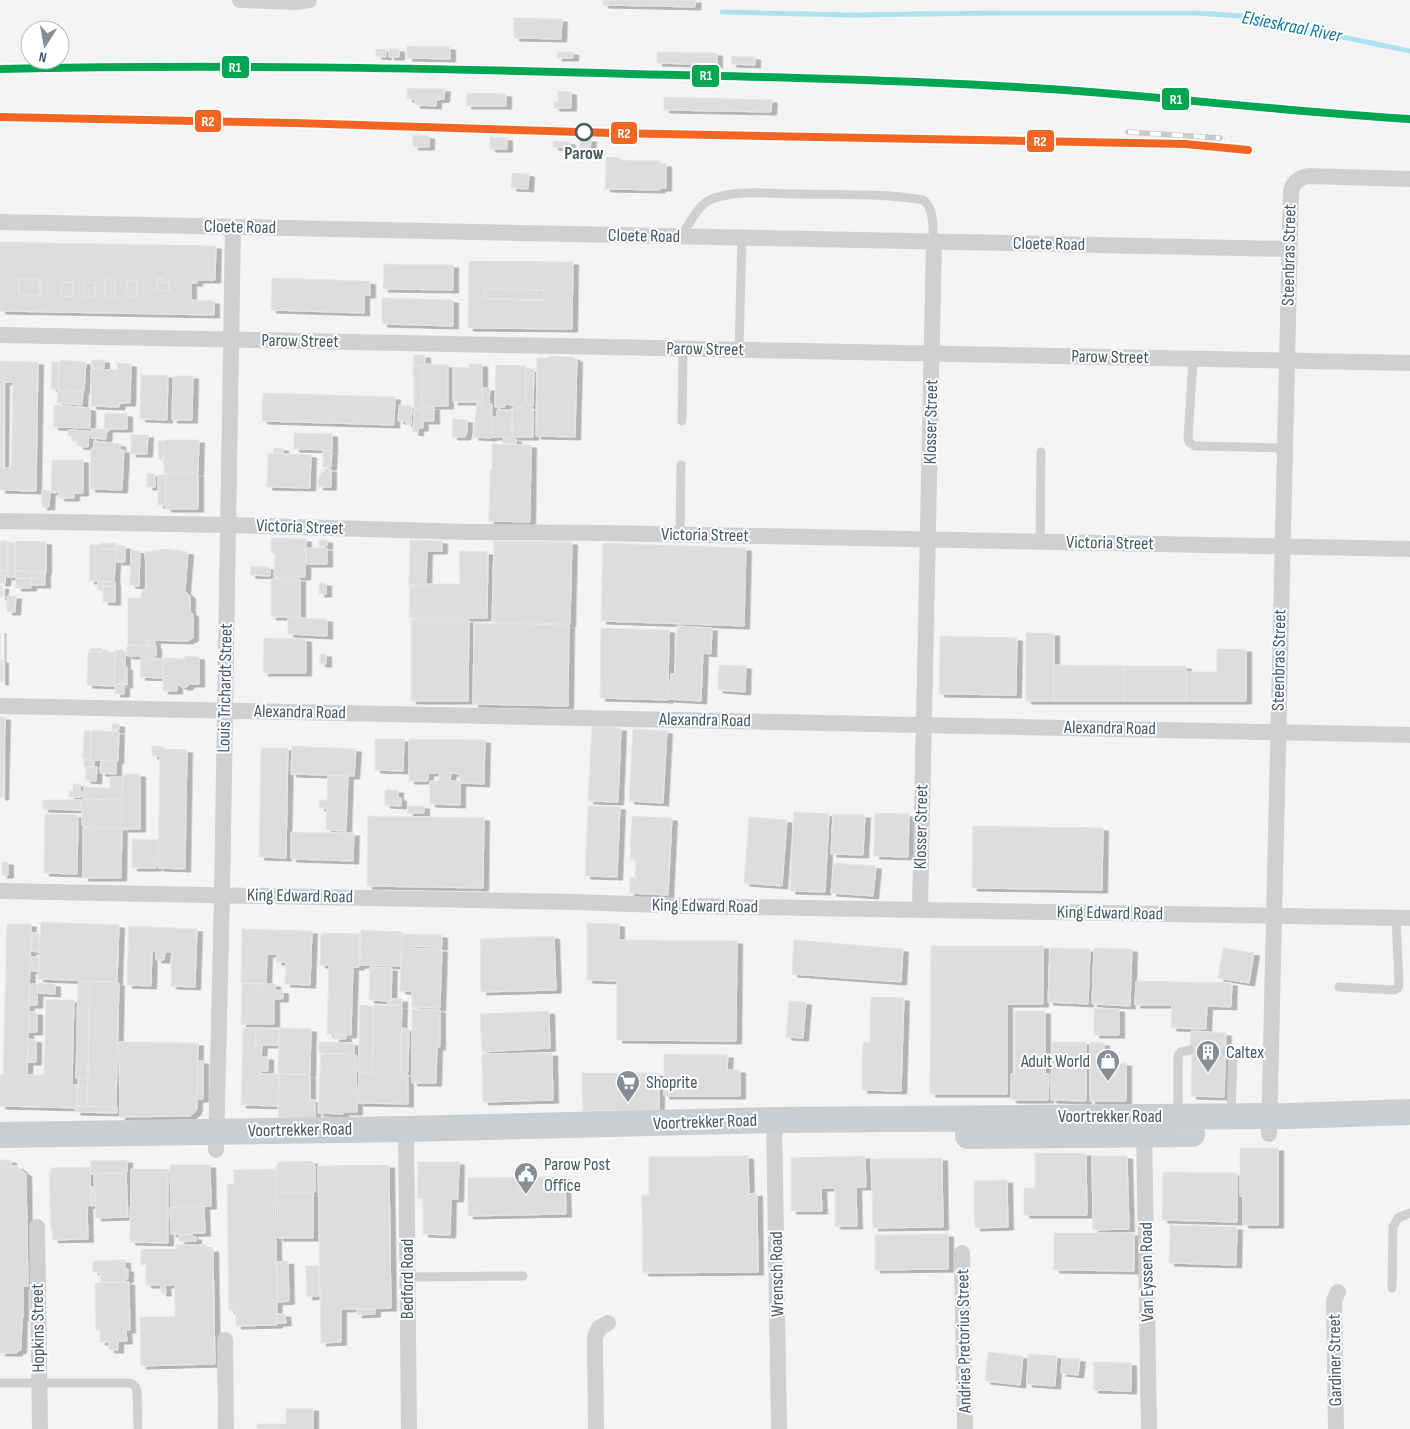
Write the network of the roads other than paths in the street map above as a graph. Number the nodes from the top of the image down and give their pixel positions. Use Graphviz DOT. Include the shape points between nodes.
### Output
graph roads {
  1 [pos="240,0"];
  2 [pos="309,0"];
  3 [pos="1410,179"];
  4 [pos="0,222"];
  5 [pos="233,227"];
  6 [pos="681,237"];
  7 [pos="742,237"];
  8 [pos="934,241"];
  9 [pos="1289,249"];
  10 [pos="0,335"];
  11 [pos="230,340"];
  12 [pos="683,349"];
  13 [pos="740,350"];
  14 [pos="933,354"];
  15 [pos="1193,359"];
  16 [pos="1286,361"];
  17 [pos="1410,364"];
  18 [pos="682,420"];
  19 [pos="1284,448"];
  20 [pos="1041,452"];
  21 [pos="681,466"];
  22 [pos="0,521"];
  23 [pos="227,524"];
  24 [pos="680,535"];
  25 [pos="928,540"];
  26 [pos="1040,542"];
  27 [pos="1282,546"];
  28 [pos="1410,549"];
  29 [pos="0,706"];
  30 [pos="225,710"];
  31 [pos="924,724"];
  32 [pos="1278,732"];
  33 [pos="1410,734"];
  34 [pos="0,891"];
  35 [pos="222,894"];
  36 [pos="920,909"];
  37 [pos="1273,915"];
  38 [pos="1403,918"];
  39 [pos="1340,987"];
  40 [pos="1186,1051"];
  41 [pos="1270,1052"];
  42 [pos="1410,1112"];
  43 [pos="1178,1116"];
  44 [pos="1231,1116"];
  45 [pos="1144,1125"];
  46 [pos="1269,1125"];
  47 [pos="774,1129"];
  48 [pos="1410,1130"];
  49 [pos="0,1135"];
  50 [pos="406,1138"];
  51 [pos="216,1141"];
  52 [pos="0,1152"];
  53 [pos="1410,1213"];
  54 [pos="37,1227"];
  55 [pos="962,1253"];
  56 [pos="523,1276"];
  57 [pos="407,1277"];
  58 [pos="1392,1288"];
  59 [pos="1338,1292"];
  60 [pos="608,1323"];
  61 [pos="225,1340"];
  62 [pos="0,1383"];
  63 [pos="39,1383"];
  64 [pos="138,1427"];
  65 [pos="40,1429"];
  66 [pos="226,1429"];
  67 [pos="409,1429"];
  68 [pos="596,1429"];
  69 [pos="779,1429"];
  70 [pos="965,1429"];
  71 [pos="1149,1429"];
  72 [pos="1336,1429"];
  1 -- 2 [label="street"];
  3 -- 9 [label="street, Steenbras Street" via="1301,178 1292,186 1290,197"];
  4 -- 5 [label="street, Cloete Road"];
  5 -- 6 [label="street, Cloete Road"];
  5 -- 11 [label="street, Louis Trichardt Street"];
  6 -- 7 [label="street, Cloete Road"];
  6 -- 8 [label="lane, Klosser Street" via="711,199 748,194 853,194 922,200 930,207"];
  7 -- 8 [label="street, Cloete Road"];
  7 -- 13 [label="lane"];
  8 -- 9 [label="street, Cloete Road"];
  8 -- 14 [label="street, Klosser Street"];
  9 -- 16 [label="street, Steenbras Street"];
  10 -- 11 [label="street, Parow Street"];
  11 -- 12 [label="street, Parow Street"];
  11 -- 23 [label="street, Louis Trichardt Street"];
  12 -- 13 [label="street, Parow Street"];
  12 -- 18 [label="lane"];
  13 -- 14 [label="street, Parow Street"];
  14 -- 15 [label="street, Parow Street"];
  14 -- 25 [label="street, Klosser Street"];
  15 -- 16 [label="street, Parow Street"];
  15 -- 19 [label="lane" via="1190,443 1195,446"];
  16 -- 17 [label="street, Parow Street"];
  16 -- 19 [label="street, Steenbras Street"];
  19 -- 27 [label="street, Steenbras Street"];
  20 -- 26 [label="lane"];
  21 -- 24 [label="lane"];
  22 -- 23 [label="street, Victoria Street"];
  23 -- 24 [label="street, Victoria Street"];
  23 -- 30 [label="street, Louis Trichardt Street"];
  24 -- 25 [label="street, Victoria Street"];
  25 -- 26 [label="street, Victoria Street"];
  25 -- 31 [label="street, Klosser Street"];
  26 -- 27 [label="street, Victoria Street"];
  27 -- 28 [label="street, Victoria Street"];
  27 -- 32 [label="street, Steenbras Street"];
  29 -- 30 [label="street, Alexandra Road"];
  30 -- 31 [label="street, Alexandra Road"];
  30 -- 35 [label="street, Louis Trichardt Street"];
  31 -- 32 [label="street, Alexandra Road"];
  31 -- 36 [label="street, Klosser Street"];
  32 -- 33 [label="street, Alexandra Road"];
  32 -- 37 [label="street, Steenbras Street"];
  34 -- 35 [label="street, King Edward Road"];
  35 -- 36 [label="street, King Edward Road"];
  35 -- 51 [label="street, Louis Trichardt Street"];
  36 -- 37 [label="street, King Edward Road"];
  37 -- 38 [label="street, King Edward Road"];
  37 -- 41 [label="street, Steenbras Street"];
  38 -- 39 [label="lane" via="1398,988"];
  40 -- 43 [label="lane" via="1178,1054"];
  41 -- 44 [label="lane" via="1230,1052"];
  41 -- 46 [label="street, Steenbras Street"];
  42 -- 46 [label="main road, Voortrekker Road"];
  43 -- 44 [label="main road, Voortrekker Road"];
  43 -- 45 [label="main road, Voortrekker Road"];
  44 -- 46 [label="main road, Voortrekker Road"];
  45 -- 46 [label="main road, Voortrekker Road"];
  45 -- 47 [label="main road, Voortrekker Road"];
  45 -- 71 [label="street, Van Eyssen Road"];
  46 -- 48 [label="main road, Voortrekker Road"];
  47 -- 50 [label="main road, Voortrekker Road"];
  47 -- 69 [label="street, Wrensch Road"];
  49 -- 51 [label="main road, Voortrekker Road"];
  50 -- 51 [label="main road, Voortrekker Road"];
  50 -- 57 [label="street, Bedford Road"];
  51 -- 52 [label="main road, Voortrekker Road"];
  53 -- 58 [label="lane" via="1398,1218 1393,1227"];
  54 -- 63 [label="street, Hopkins Street"];
  55 -- 70 [label="street, Andries Pretorius Street"];
  56 -- 57 [label="lane"];
  57 -- 67 [label="street, Bedford Road"];
  59 -- 72 [label="street, Gardiner Street" via="1334,1300"];
  60 -- 68 [label="street" via="599,1328 595,1337"];
  61 -- 66 [label="street"];
  62 -- 63 [label="lane"];
  63 -- 64 [label="lane" via="133,1384 137,1392"];
  63 -- 65 [label="street, Hopkins Street"];
}
